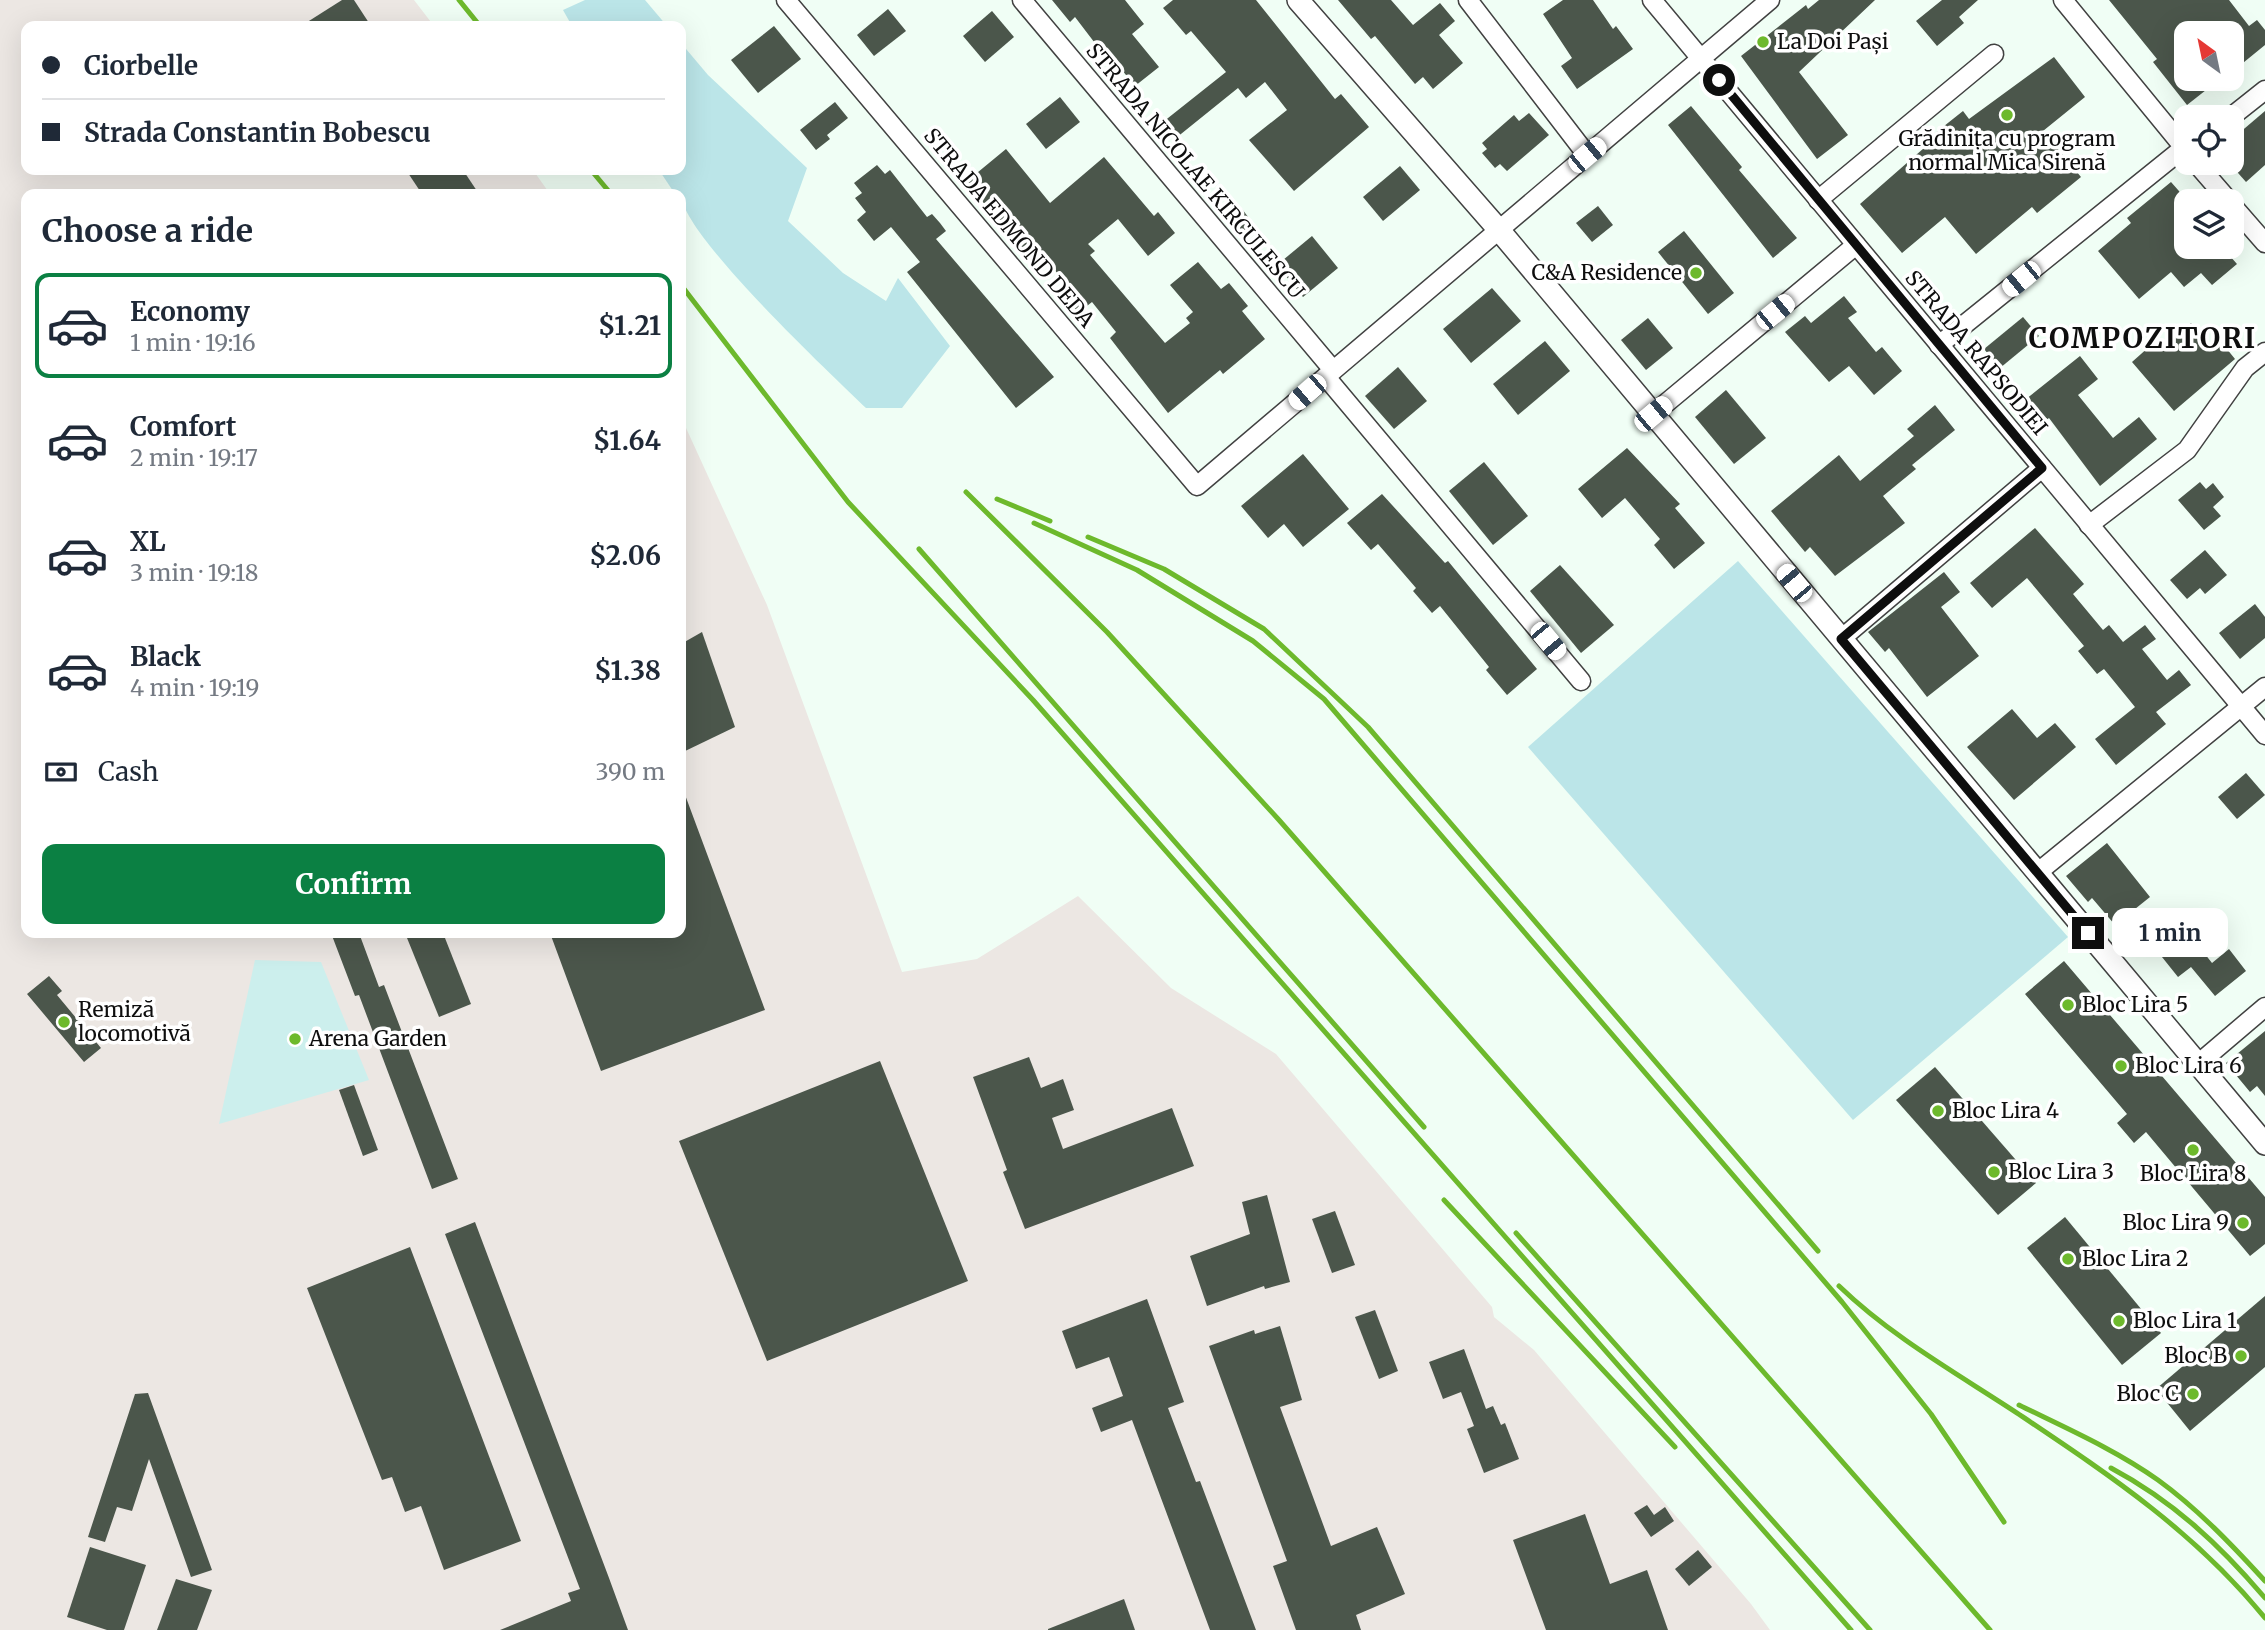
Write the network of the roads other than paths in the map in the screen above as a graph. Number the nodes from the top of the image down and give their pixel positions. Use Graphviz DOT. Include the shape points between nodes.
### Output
graph roads {
  1 [pos="786,0"];
  2 [pos="1022,0"];
  3 [pos="1298,0"];
  4 [pos="1468,0"];
  5 [pos="1652,0"];
  6 [pos="1770,0"];
  7 [pos="2063,0"];
  8 [pos="1994,54"];
  9 [pos="1701,58"];
  10 [pos="2265,90"];
  11 [pos="2244,107"];
  12 [pos="2174,135"];
  13 [pos="1587,155"];
  14 [pos="2174,157"];
  15 [pos="2206,175"];
  16 [pos="2219,189"];
  17 [pos="1818,200"];
  18 [pos="2244,218"];
  19 [pos="1499,230"];
  20 [pos="2265,243"];
  21 [pos="1856,245"];
  22 [pos="1939,345"];
  23 [pos="2265,352"];
  24 [pos="1329,374"];
  25 [pos="1653,414"];
  26 [pos="2042,468"];
  27 [pos="2089,525"];
  28 [pos="1841,639"];
  29 [pos="1581,681"];
  30 [pos="2265,687"];
  31 [pos="2241,707"];
  32 [pos="2265,735"];
  33 [pos="2037,873"];
  34 [pos="2265,1007"];
  35 [pos="2198,1064"];
  36 [pos="2265,1144"];
  1 -- 24 [label="street, STRADA EDMOND DEDA" via="1197,486"];
  2 -- 24 [label="street, STRADA NICOLAE KIRCULESCU"];
  3 -- 19 [label="street"];
  4 -- 13 [label="street"];
  5 -- 9 [label="street, STRADA RAPSODIEI"];
  6 -- 9 [label="street"];
  7 -- 12 [label="street"];
  8 -- 17 [label="street"];
  9 -- 13 [label="street"];
  9 -- 17 [label="street, STRADA RAPSODIEI"];
  10 -- 11 [label="street"];
  13 -- 19 [label="street"];
  14 -- 22 [label="street"];
  15 -- 16 [label="street"];
  17 -- 21 [label="street, STRADA RAPSODIEI"];
  18 -- 20 [label="street"];
  19 -- 24 [label="street"];
  19 -- 25 [label="street"];
  21 -- 22 [label="street, STRADA RAPSODIEI"];
  21 -- 25 [label="street"];
  22 -- 26 [label="street, STRADA RAPSODIEI"];
  23 -- 27 [label="street" via="2245,368 2186,450"];
  24 -- 29 [label="street, STRADA NICOLAE KIRCULESCU"];
  25 -- 28 [label="street"];
  26 -- 27 [label="street, STRADA RAPSODIEI"];
  26 -- 28 [label="street"];
  27 -- 31 [label="street, STRADA RAPSODIEI"];
  28 -- 33 [label="street"];
  30 -- 31 [label="street"];
  31 -- 32 [label="street, STRADA RAPSODIEI"];
  31 -- 33 [label="street"];
  33 -- 35 [label="street"];
  34 -- 35 [label="street"];
  35 -- 36 [label="street"];
}
